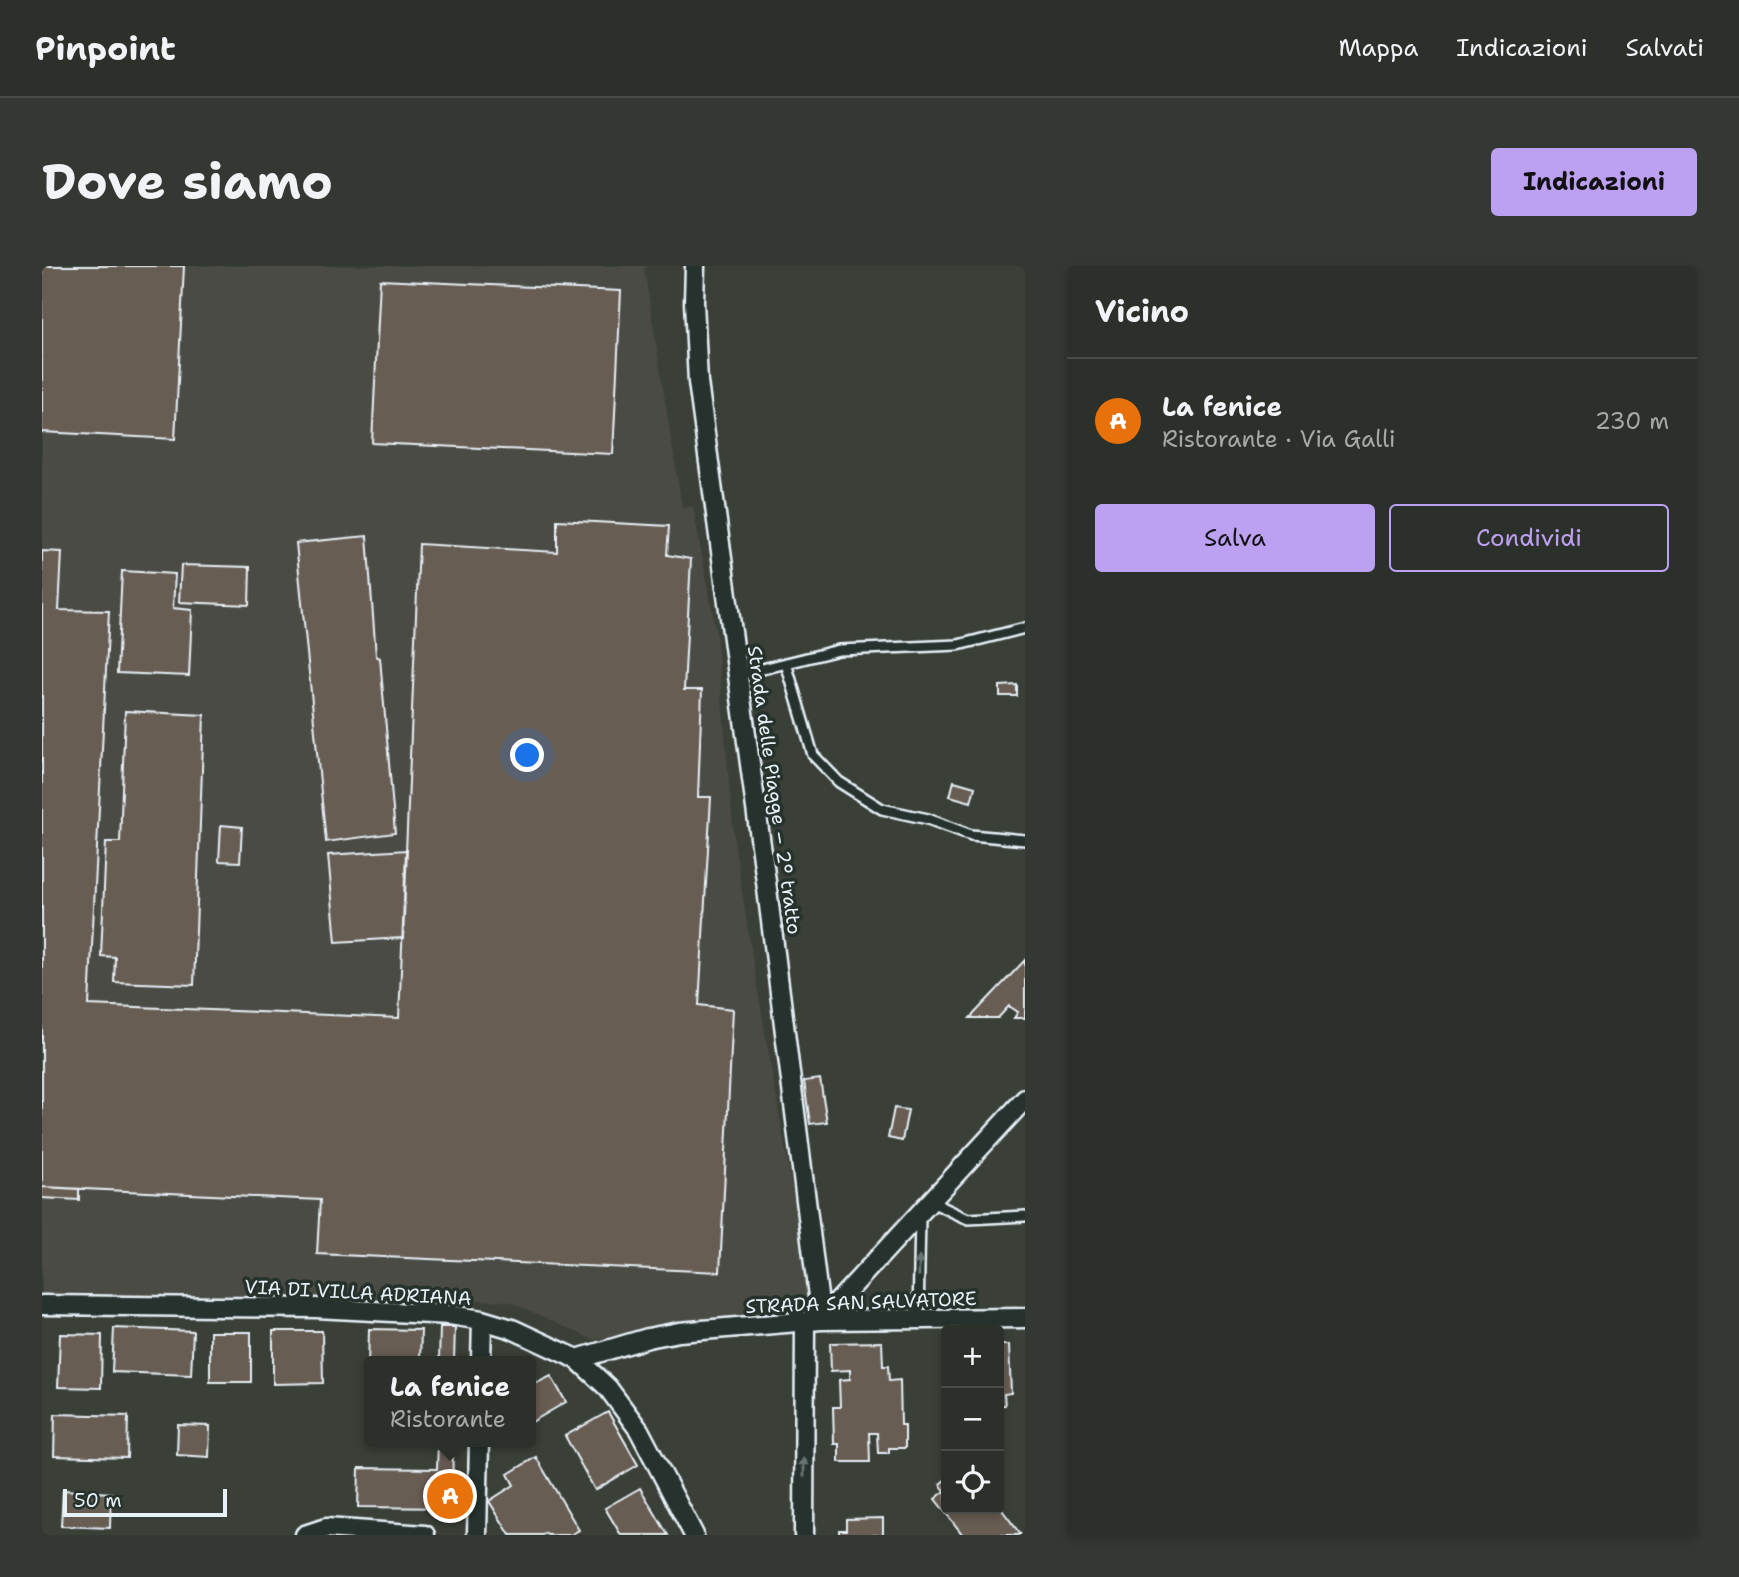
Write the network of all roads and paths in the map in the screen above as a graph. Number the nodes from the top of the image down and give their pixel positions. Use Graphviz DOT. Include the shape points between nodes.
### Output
graph roads {
  1 [pos="695,266"];
  2 [pos="1025,628"];
  3 [pos="786,663"];
  4 [pos="738,675"];
  5 [pos="1025,840"];
  6 [pos="1025,1099"];
  7 [pos="925,1207"];
  8 [pos="1025,1216"];
  9 [pos="42,1305"];
  10 [pos="1025,1318"];
  11 [pos="918,1319"];
  12 [pos="481,1320"];
  13 [pos="813,1321"];
  14 [pos="481,1356"];
  15 [pos="577,1359"];
  16 [pos="479,1447"];
  17 [pos="305,1535"];
  18 [pos="425,1535"];
  19 [pos="477,1535"];
  20 [pos="694,1535"];
  21 [pos="804,1535"];
  1 -- 4 [label="street, Strada delle Piagge – 2º tratto" via="698,382"];
  2 -- 3 [label="lane" via="958,645 839,650"];
  3 -- 4 [label="lane"];
  3 -- 5 [label="lane" via="813,755 839,782 882,809 929,819 971,835"];
  4 -- 13 [label="street, Strada delle Piagge – 2º tratto"];
  6 -- 7 [label="street"];
  7 -- 8 [label="lane" via="968,1219"];
  11 -- 7 [label="lane, one-way"];
  7 -- 13 [label="street"];
  9 -- 12 [label="street, VIA DI VILLA ADRIANA" via="316,1308"];
  10 -- 11 [label="street, STRADA SAN SALVATORE"];
  11 -- 13 [label="street, STRADA SAN SALVATORE"];
  12 -- 14 [label="street"];
  12 -- 15 [label="street, VIA DI VILLA ADRIANA"];
  13 -- 15 [label="street, STRADA SAN SALVATORE" via="663,1334"];
  21 -- 13 [label="street, Strada delle Piagge – 2º tratto, one-way"];
  15 -- 20 [label="street, VIA DI VILLA ADRIANA" via="632,1419"];
  16 -- 19 [label="street"];
  17 -- 18 [label="street" via="326,1528"];
}
